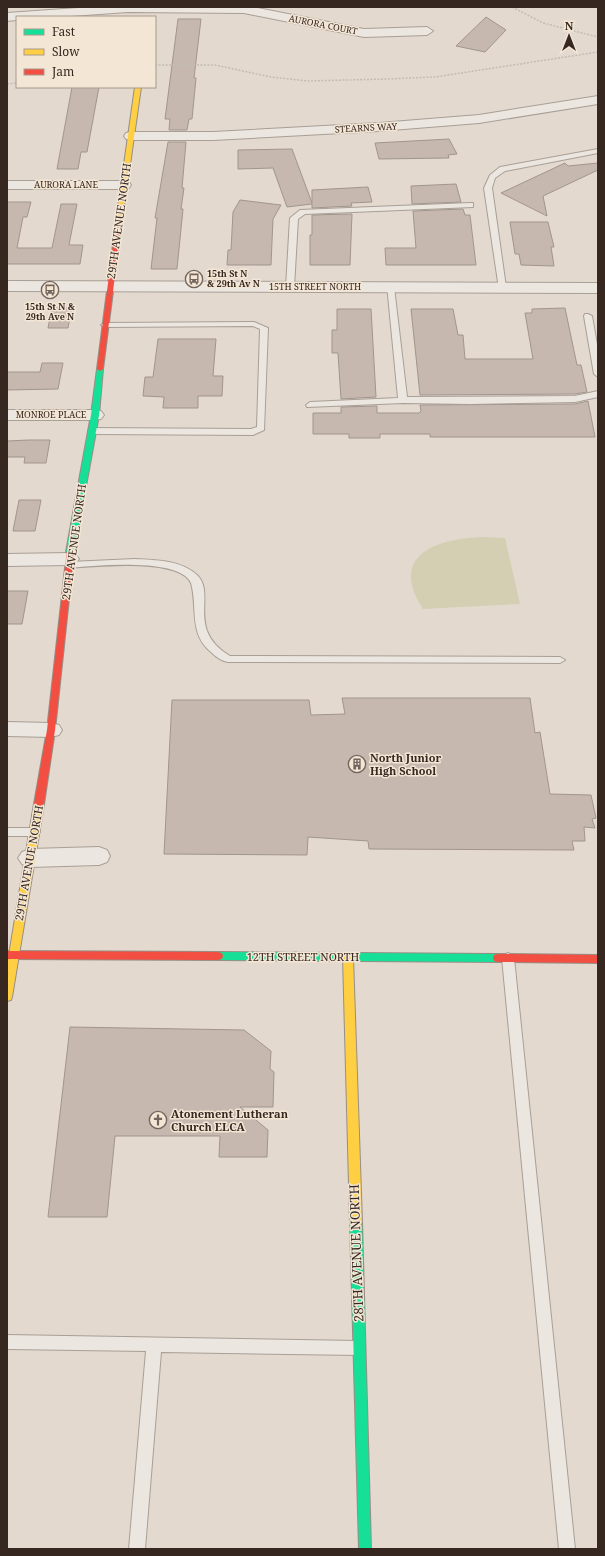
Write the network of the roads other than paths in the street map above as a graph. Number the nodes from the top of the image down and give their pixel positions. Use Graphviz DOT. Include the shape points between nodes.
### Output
graph roads {
  1 [pos="300,7"];
  2 [pos="147,11"];
  3 [pos="19,16"];
  4 [pos="284,17"];
  5 [pos="427,31"];
  6 [pos="138,88"];
  7 [pos="598,100"];
  8 [pos="131,136"];
  9 [pos="598,151"];
  10 [pos="124,184"];
  11 [pos="7,185"];
  12 [pos="470,205"];
  13 [pos="7,286"];
  14 [pos="110,286"];
  15 [pos="290,287"];
  16 [pos="390,287"];
  17 [pos="502,287"];
  18 [pos="598,288"];
  19 [pos="588,316"];
  20 [pos="105,325"];
  21 [pos="598,374"];
  22 [pos="598,394"];
  23 [pos="402,400"];
  24 [pos="310,405"];
  25 [pos="7,415"];
  26 [pos="93,423"];
  27 [pos="7,560"];
  28 [pos="69,562"];
  29 [pos="560,660"];
  30 [pos="7,729"];
  31 [pos="51,730"];
  32 [pos="7,832"];
  33 [pos="34,832"];
  34 [pos="99,856"];
  35 [pos="30,858"];
  36 [pos="10,955"];
  37 [pos="348,957"];
  38 [pos="508,958"];
  39 [pos="598,959"];
  40 [pos="7,997"];
  41 [pos="7,1342"];
  42 [pos="154,1345"];
  43 [pos="359,1348"];
  44 [pos="137,1549"];
  45 [pos="365,1549"];
  46 [pos="567,1549"];
  1 -- 4 [label="street"];
  2 -- 3 [label="street" via="128,8 102,9"];
  2 -- 4 [label="street, AURORA COURT" via="244,9"];
  4 -- 5 [label="street, AURORA COURT" via="364,33"];
  6 -- 8 [label="street, 29TH AVENUE NORTH"];
  7 -- 8 [label="street, STEARNS WAY" via="478,119 379,127 213,136"];
  8 -- 10 [label="street, 29TH AVENUE NORTH"];
  9 -- 17 [label="lane" via="503,169 489,179 488,188"];
  10 -- 11 [label="street, AURORA LANE"];
  10 -- 14 [label="street, 29TH AVENUE NORTH"];
  12 -- 15 [label="lane" via="303,212 294,218"];
  13 -- 14 [label="street, 15TH STREET NORTH"];
  14 -- 15 [label="street, 15TH STREET NORTH"];
  14 -- 20 [label="street, 29TH AVENUE NORTH"];
  15 -- 16 [label="street, 15TH STREET NORTH"];
  16 -- 17 [label="street, 15TH STREET NORTH"];
  16 -- 23 [label="lane"];
  17 -- 18 [label="street, 15TH STREET NORTH"];
  19 -- 21 [label="lane"];
  20 -- 26 [label="street, 29TH AVENUE NORTH"];
  20 -- 26 [label="lane" via="254,324 264,328 261,428 253,432"];
  22 -- 23 [label="lane" via="575,399 470,402"];
  23 -- 24 [label="lane"];
  25 -- 26 [label="street, MONROE PLACE"];
  26 -- 28 [label="street, 29TH AVENUE NORTH"];
  27 -- 28 [label="street"];
  28 -- 29 [label="lane" via="156,563 179,568 194,578 198,591 202,634 213,651 228,659"];
  28 -- 31 [label="street, 29TH AVENUE NORTH"];
  30 -- 31 [label="street"];
  31 -- 33 [label="street, 29TH AVENUE NORTH"];
  32 -- 33 [label="lane"];
  33 -- 35 [label="street, 29TH AVENUE NORTH"];
  34 -- 35 [label="street"];
  35 -- 36 [label="street, 29TH AVENUE NORTH"];
  36 -- 37 [label="street, 12TH STREET NORTH"];
  36 -- 40 [label="street, 29TH AVENUE NORTH"];
  37 -- 38 [label="street, 12TH STREET NORTH"];
  37 -- 43 [label="street, 28TH AVENUE NORTH"];
  38 -- 39 [label="street, 12TH STREET NORTH"];
  38 -- 46 [label="lane"];
  41 -- 42 [label="lane"];
  42 -- 43 [label="lane"];
  42 -- 44 [label="lane"];
  43 -- 45 [label="street, 28TH AVENUE NORTH"];
}
